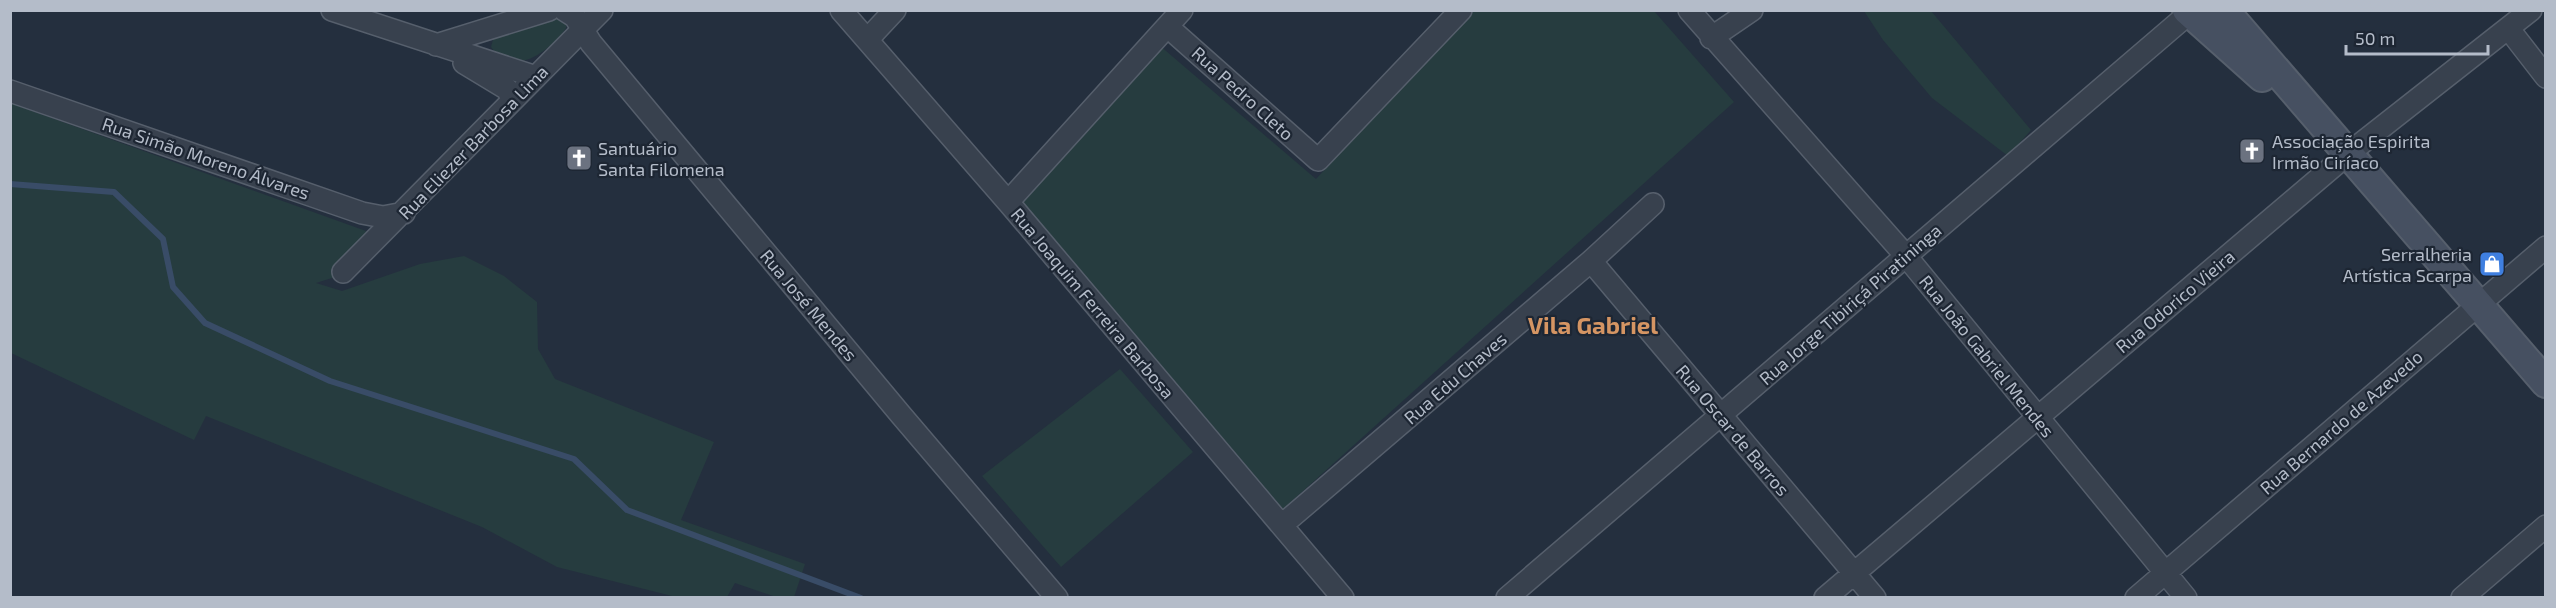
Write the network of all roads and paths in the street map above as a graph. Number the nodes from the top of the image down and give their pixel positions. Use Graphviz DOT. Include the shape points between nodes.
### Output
graph roads {
  1 [pos="332,10"];
  2 [pos="549,10"];
  3 [pos="564,10"];
  4 [pos="602,10"];
  5 [pos="841,10"];
  6 [pos="895,10"];
  7 [pos="1182,10"];
  8 [pos="1461,10"];
  9 [pos="1689,10"];
  10 [pos="1752,10"];
  11 [pos="2224,10"];
  12 [pos="2531,10"];
  13 [pos="2190,11"];
  14 [pos="1168,27"];
  15 [pos="2508,28"];
  16 [pos="583,30"];
  17 [pos="1711,38"];
  18 [pos="867,40"];
  19 [pos="436,45"];
  20 [pos="536,77"];
  21 [pos="2546,77"];
  22 [pos="10,91"];
  23 [pos="513,100"];
  24 [pos="2349,153"];
  25 [pos="1008,202"];
  26 [pos="1653,204"];
  27 [pos="404,213"];
  28 [pos="2546,247"];
  29 [pos="1906,256"];
  30 [pos="1591,261"];
  31 [pos="343,272"];
  32 [pos="2479,304"];
  33 [pos="2546,383"];
  34 [pos="1720,415"];
  35 [pos="2036,418"];
  36 [pos="1282,525"];
  37 [pos="2546,526"];
  38 [pos="1854,573"];
  39 [pos="2165,573"];
  40 [pos="1057,597"];
  41 [pos="1343,597"];
  42 [pos="1507,597"];
  43 [pos="1825,597"];
  44 [pos="1875,597"];
  45 [pos="2136,597"];
  46 [pos="2186,597"];
  47 [pos="2462,597"];
  1 -- 19 [label="street"];
  2 -- 19 [label="street"];
  3 -- 16 [label="street, Rua José Mendes" via="575,17"];
  4 -- 16 [label="street, Rua Eliezer Barbosa Lima"];
  5 -- 18 [label="street, Rua Joaquim Ferreira Barbosa"];
  6 -- 18 [label="street"];
  7 -- 14 [label="street"];
  8 -- 14 [label="street, Rua Pedro Cleto" via="1318,160"];
  9 -- 17 [label="street, Rua João Gabriel Mendes"];
  10 -- 17 [label="street"];
  11 -- 24 [label="main road"];
  12 -- 15 [label="street, Rua Odorico Vieira"];
  13 -- 24 [label="main road"];
  13 -- 29 [label="street, Rua Jorge Tibiriçá Piratininga"];
  14 -- 25 [label="street"];
  15 -- 21 [label="street"];
  15 -- 24 [label="street, Rua Odorico Vieira"];
  16 -- 20 [label="street, Rua Eliezer Barbosa Lima"];
  16 -- 40 [label="street, Rua José Mendes"];
  17 -- 29 [label="street, Rua João Gabriel Mendes"];
  18 -- 25 [label="street, Rua Joaquim Ferreira Barbosa"];
  19 -- 20 [label="street"];
  19 -- 23 [label="street" via="507,89"];
  20 -- 23 [label="street, Rua Eliezer Barbosa Lima"];
  22 -- 27 [label="street, Rua Simão Moreno Álvares" via="362,213 383,217"];
  23 -- 27 [label="street, Rua Eliezer Barbosa Lima"];
  24 -- 32 [label="main road"];
  24 -- 35 [label="street, Rua Odorico Vieira"];
  25 -- 36 [label="street, Rua Joaquim Ferreira Barbosa"];
  26 -- 30 [label="street, Rua Edu Chaves"];
  27 -- 31 [label="street, Rua Eliezer Barbosa Lima"];
  28 -- 32 [label="street, Rua Bernardo de Azevedo"];
  29 -- 34 [label="street, Rua Jorge Tibiriçá Piratininga"];
  29 -- 35 [label="street, Rua João Gabriel Mendes"];
  30 -- 34 [label="street, Rua Oscar de Barros"];
  30 -- 36 [label="street, Rua Edu Chaves"];
  32 -- 33 [label="main road"];
  32 -- 39 [label="street, Rua Bernardo de Azevedo"];
  34 -- 38 [label="street, Rua Oscar de Barros"];
  34 -- 42 [label="street, Rua Jorge Tibiriçá Piratininga"];
  35 -- 38 [label="street, Rua Odorico Vieira"];
  35 -- 39 [label="street, Rua João Gabriel Mendes"];
  36 -- 41 [label="street, Rua Joaquim Ferreira Barbosa"];
  37 -- 47 [label="street"];
  38 -- 43 [label="street, Rua Odorico Vieira"];
  38 -- 44 [label="street, Rua Oscar de Barros"];
  39 -- 45 [label="street, Rua Bernardo de Azevedo"];
  39 -- 46 [label="street, Rua João Gabriel Mendes"];
}
